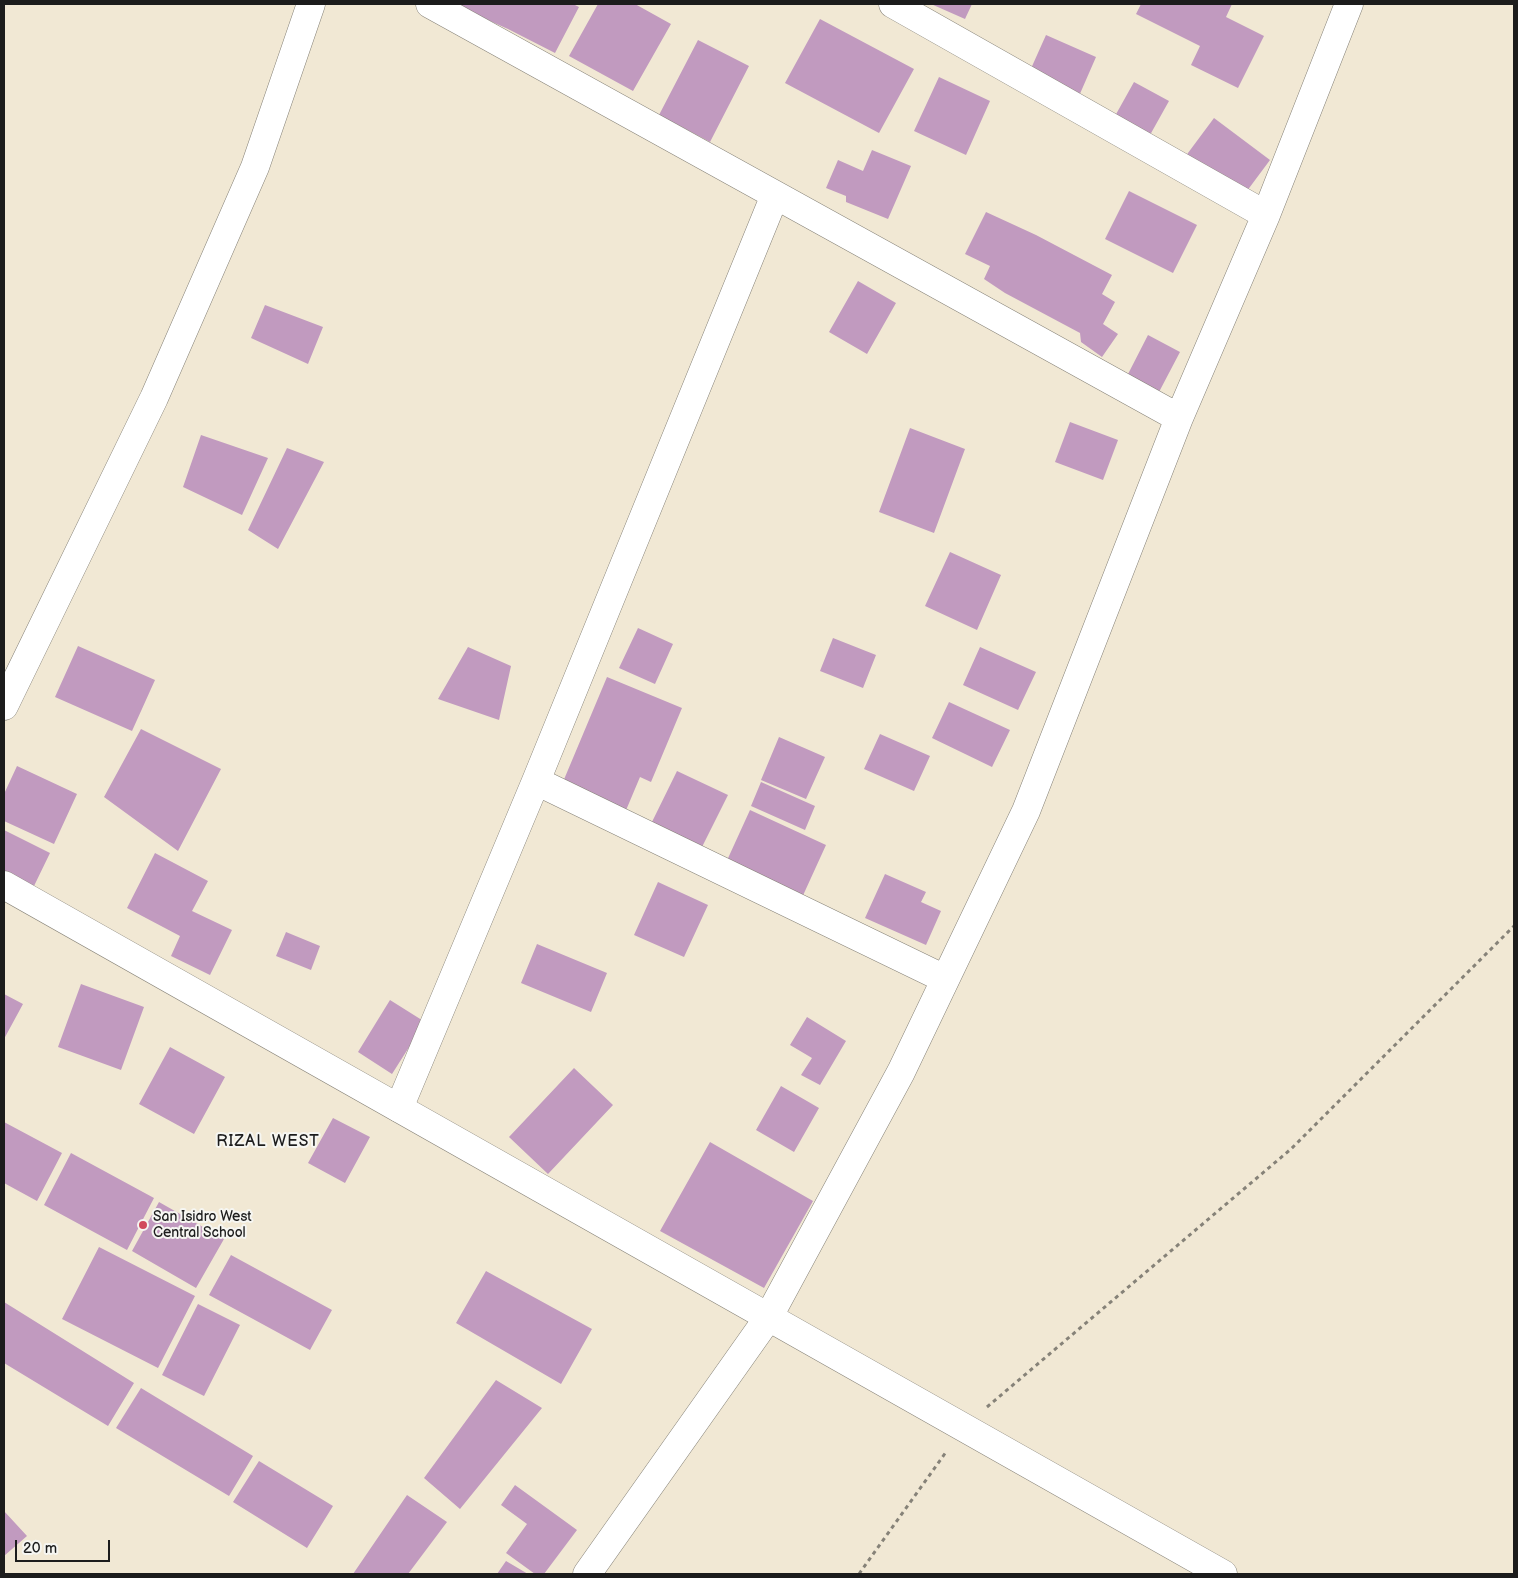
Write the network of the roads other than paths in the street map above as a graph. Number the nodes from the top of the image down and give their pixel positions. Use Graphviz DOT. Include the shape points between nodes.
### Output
graph roads {
  1 [pos="310,4"];
  2 [pos="430,4"];
  3 [pos="893,4"];
  4 [pos="1348,4"];
  5 [pos="775,195"];
  6 [pos="1266,215"];
  7 [pos="1180,418"];
  8 [pos="4,706"];
  9 [pos="536,781"];
  10 [pos="4,886"];
  11 [pos="945,979"];
  12 [pos="399,1108"];
  13 [pos="768,1318"];
  14 [pos="587,1574"];
  15 [pos="1223,1574"];
  1 -- 8 [label="street" via="255,167 154,398"];
  2 -- 5 [label="street"];
  3 -- 6 [label="street"];
  4 -- 6 [label="street"];
  5 -- 7 [label="street"];
  5 -- 9 [label="street"];
  6 -- 7 [label="street"];
  7 -- 11 [label="street" via="1026,811"];
  9 -- 11 [label="street"];
  9 -- 12 [label="street"];
  10 -- 12 [label="street"];
  11 -- 13 [label="street" via="900,1072"];
  12 -- 13 [label="street"];
  13 -- 14 [label="street"];
  13 -- 15 [label="street"];
}
